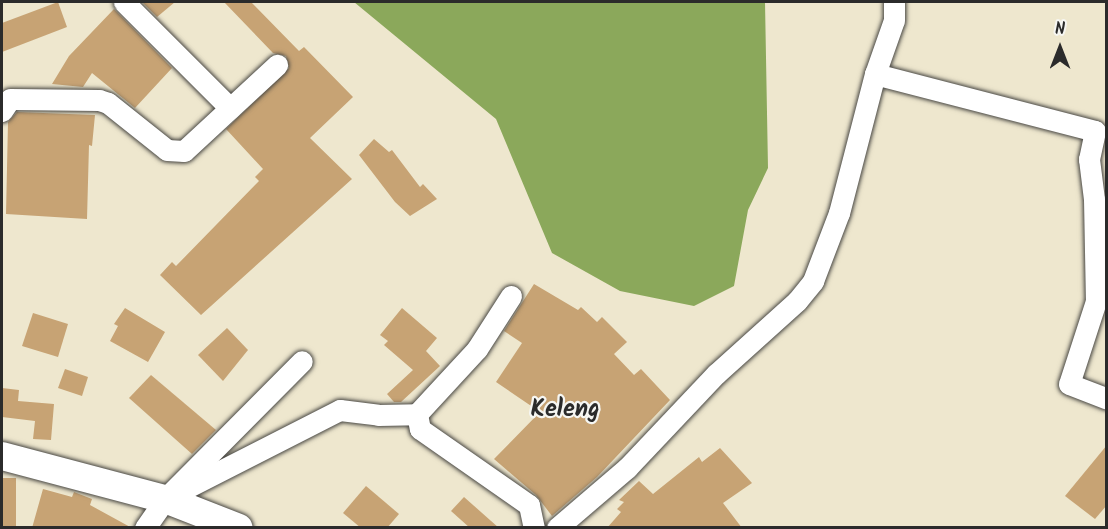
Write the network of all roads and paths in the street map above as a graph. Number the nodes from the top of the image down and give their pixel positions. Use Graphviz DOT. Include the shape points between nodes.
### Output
graph roads {
  1 [pos="124,2"];
  2 [pos="894,2"];
  3 [pos="276,65"];
  4 [pos="875,74"];
  5 [pos="230,108"];
  6 [pos="2,111"];
  7 [pos="511,296"];
  8 [pos="302,361"];
  9 [pos="1107,398"];
  10 [pos="417,414"];
  11 [pos="2,456"];
  12 [pos="165,499"];
  13 [pos="145,528"];
  14 [pos="238,528"];
  15 [pos="534,528"];
  16 [pos="557,528"];
  1 -- 5 [label="street"];
  2 -- 4 [label="street" via="894,20"];
  3 -- 5 [label="street"];
  4 -- 9 [label="street" via="1095,131 1089,159 1094,199 1096,301 1069,384"];
  4 -- 16 [label="street" via="839,213 813,281 627,468"];
  5 -- 6 [label="street" via="184,151 174,152 99,100 10,99"];
  7 -- 10 [label="street" via="477,350"];
  8 -- 12 [label="street"];
  10 -- 12 [label="street" via="378,415 340,410"];
  10 -- 15 [label="street" via="420,429 529,505"];
  11 -- 12 [label="main road"];
  12 -- 13 [label="street"];
  12 -- 14 [label="main road"];
}
